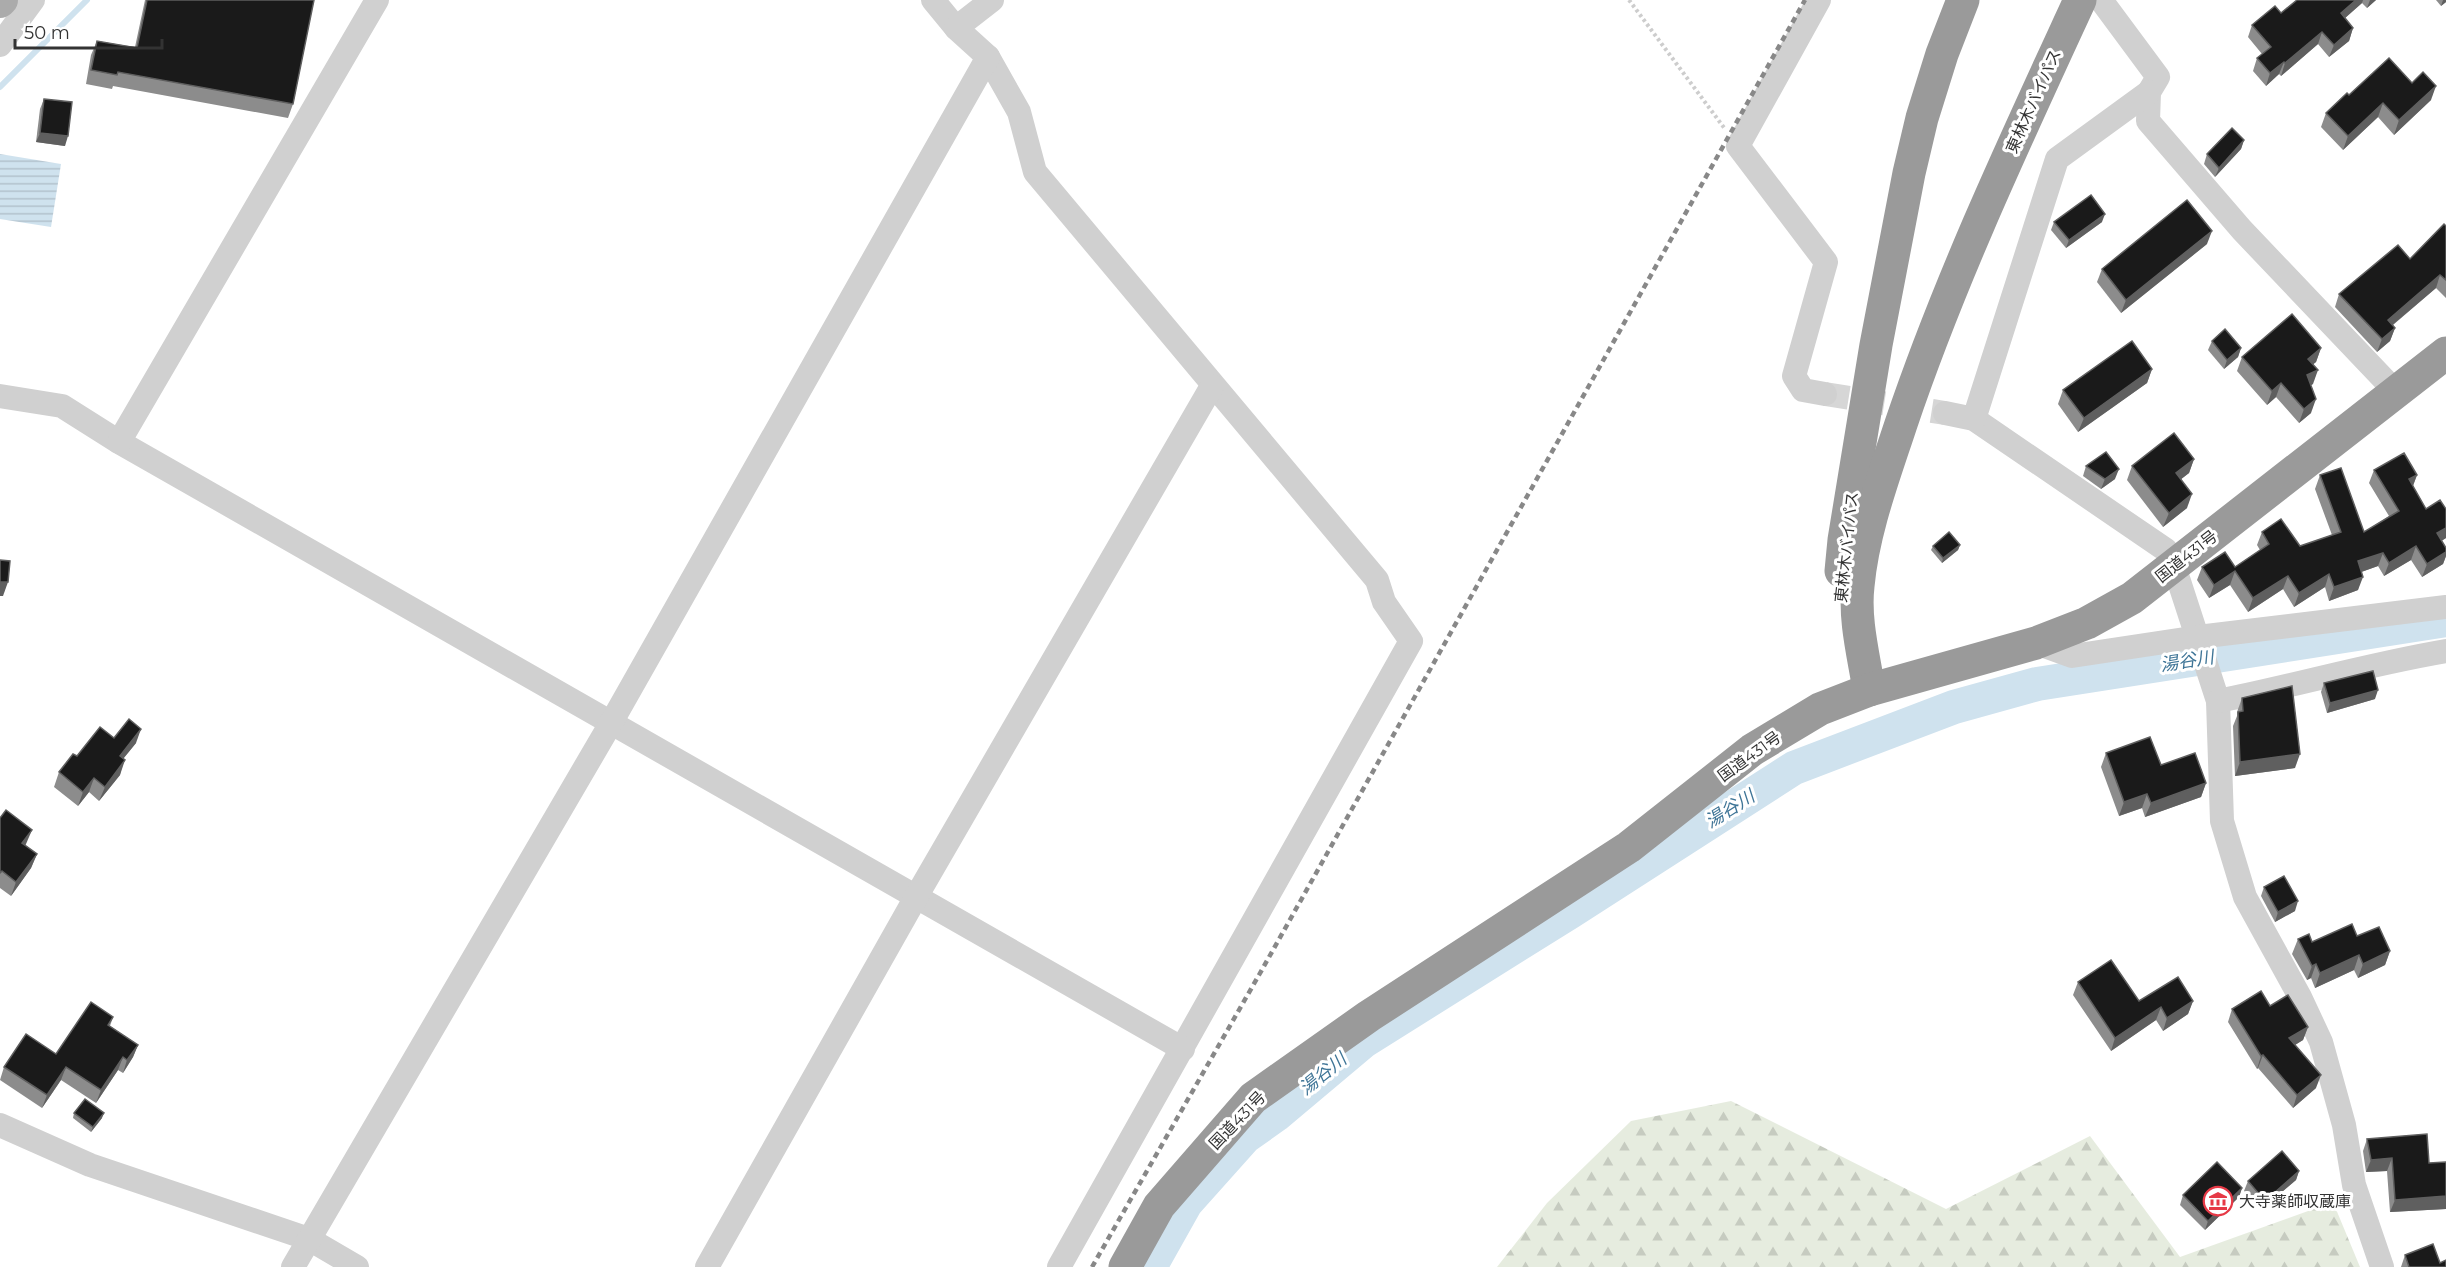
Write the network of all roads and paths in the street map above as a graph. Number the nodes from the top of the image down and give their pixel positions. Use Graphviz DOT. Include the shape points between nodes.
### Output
graph roads {
  1 [pos="33,0"];
  2 [pos="377,0"];
  3 [pos="933,0"];
  4 [pos="992,0"];
  5 [pos="1629,0"];
  6 [pos="1819,0"];
  7 [pos="1964,0"];
  8 [pos="2080,0"];
  9 [pos="2101,0"];
  10 [pos="956,28"];
  11 [pos="0,45"];
  12 [pos="988,57"];
  13 [pos="2149,92"];
  14 [pos="1738,146"];
  15 [pos="2446,352"];
  16 [pos="1212,386"];
  17 [pos="2397,393"];
  18 [pos="1825,394"];
  19 [pos="0,396"];
  20 [pos="1945,413"];
  21 [pos="1974,419"];
  22 [pos="119,442"];
  23 [pos="2174,566"];
  24 [pos="2446,607"];
  25 [pos="2198,637"];
  26 [pos="2036,643"];
  27 [pos="2446,651"];
  28 [pos="1869,690"];
  29 [pos="2218,701"];
  30 [pos="611,723"];
  31 [pos="916,897"];
  32 [pos="1183,1049"];
  33 [pos="0,1125"];
  34 [pos="309,1239"];
  35 [pos="293,1267"];
  36 [pos="357,1267"];
  37 [pos="707,1267"];
  38 [pos="1059,1267"];
  39 [pos="1125,1267"];
  40 [pos="2382,1267"];
  1 -- 11 [label="street"];
  2 -- 22 [label="street"];
  3 -- 10 [label="street"];
  4 -- 10 [label="street"];
  5 -- 14 [label="path"];
  6 -- 14 [label="street"];
  7 -- 28 [label="highway, 東林木バイパス" via="1922,118 1912,162 1876,345 1844,540 1840,646"];
  8 -- 28 [label="highway, 東林木バイパス" via="1958,277 1915,384 1881,485 1857,588"];
  9 -- 13 [label="street" via="2158,77"];
  10 -- 12 [label="street"];
  12 -- 16 [label="street" via="1019,112 1035,172"];
  12 -- 30 [label="street"];
  13 -- 17 [label="street" via="2148,120 2242,230"];
  13 -- 21 [label="street" via="2057,159"];
  14 -- 18 [label="street" via="1826,262 1794,376 1803,390"];
  15 -- 17 [label="highway, 国道431号"];
  16 -- 31 [label="street"];
  16 -- 32 [label="street" via="1377,580 1384,602 1412,641"];
  17 -- 23 [label="highway, 国道431号"];
  19 -- 22 [label="street" via="62,406"];
  20 -- 21 [label="street"];
  21 -- 23 [label="street" via="2166,550"];
  22 -- 30 [label="street"];
  23 -- 25 [label="street"];
  23 -- 26 [label="highway, 国道431号" via="2132,598"];
  24 -- 25 [label="street"];
  25 -- 26 [label="street" via="2072,656"];
  25 -- 29 [label="street"];
  26 -- 28 [label="highway, 国道431号"];
  27 -- 29 [label="street"];
  28 -- 39 [label="highway, 国道431号" via="1820,709 1752,750 1629,847 1369,1016 1253,1098 1159,1206"];
  29 -- 40 [label="street" via="2222,821 2245,897 2321,1042 2344,1125 2354,1185"];
  30 -- 31 [label="street"];
  30 -- 34 [label="street"];
  31 -- 32 [label="street"];
  31 -- 37 [label="street"];
  32 -- 38 [label="street"];
  33 -- 34 [label="street" via="90,1165"];
  34 -- 35 [label="street"];
  34 -- 36 [label="street"];
}
